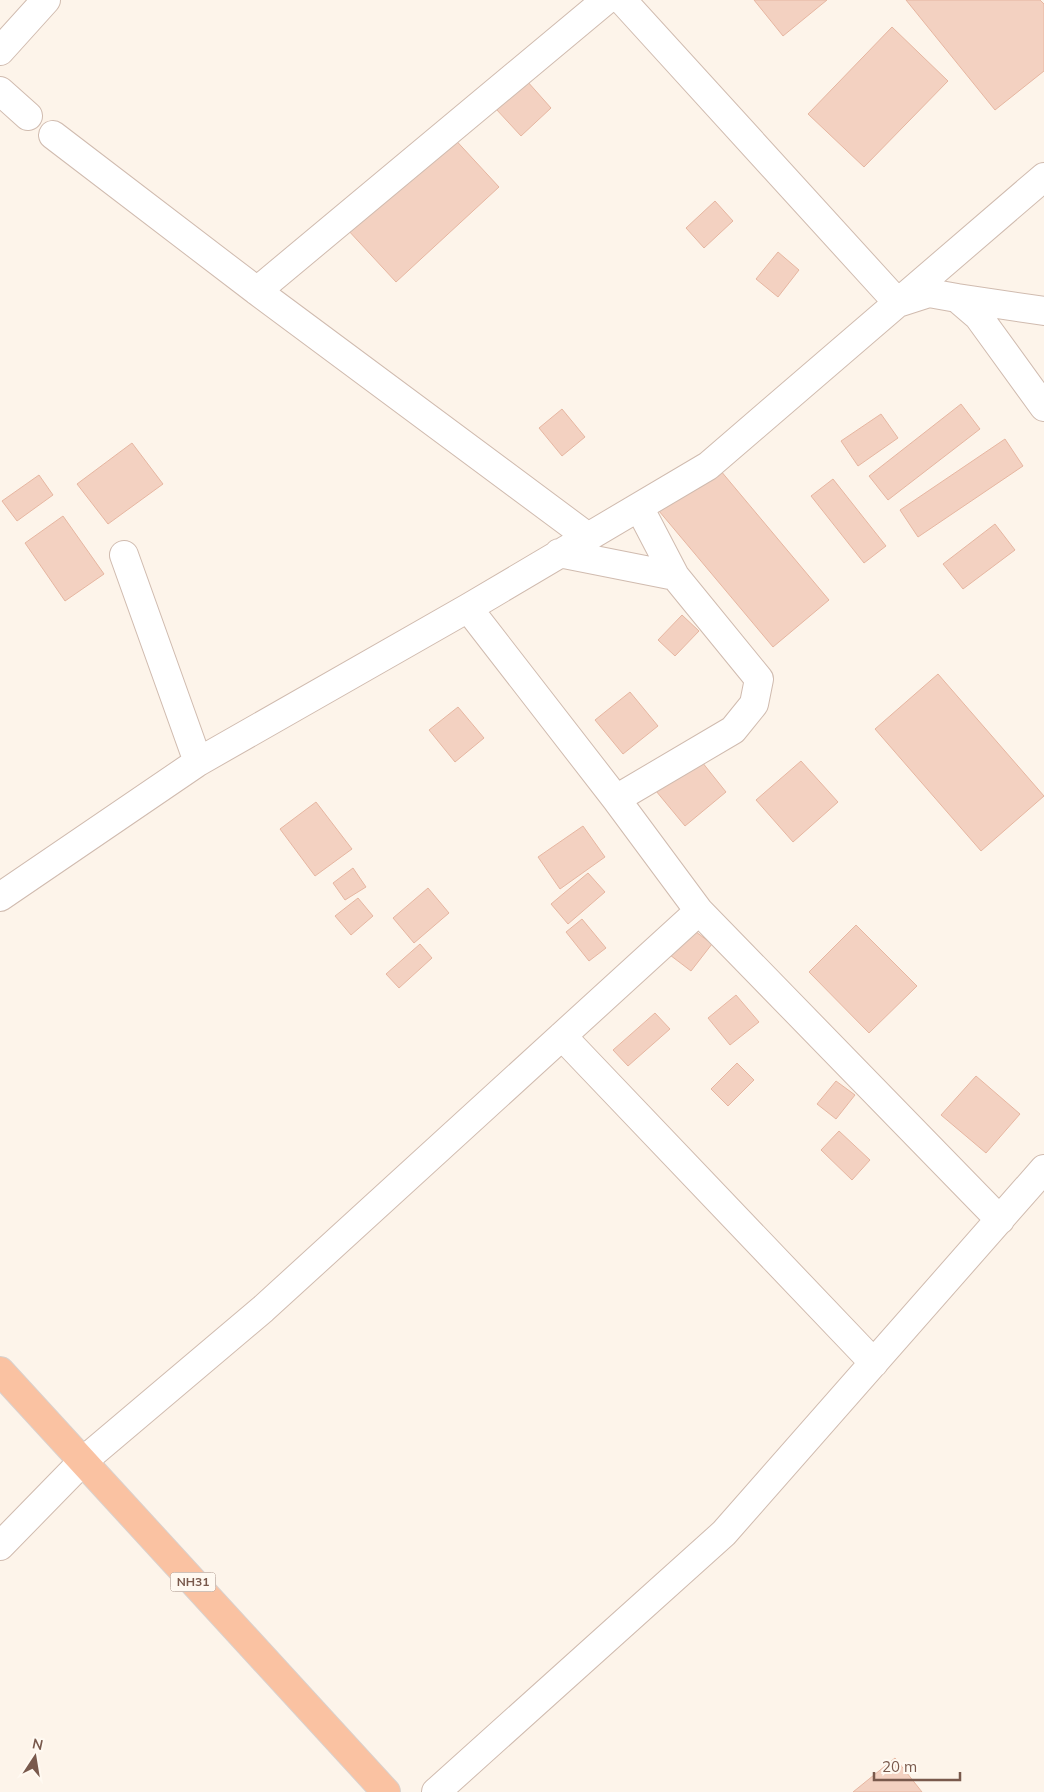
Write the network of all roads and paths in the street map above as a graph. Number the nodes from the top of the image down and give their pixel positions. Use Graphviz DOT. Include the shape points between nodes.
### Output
graph roads {
  1 [pos="46,0"];
  2 [pos="606,0"];
  3 [pos="622,0"];
  4 [pos="0,52"];
  5 [pos="0,92"];
  6 [pos="28,116"];
  7 [pos="53,135"];
  8 [pos="1044,177"];
  9 [pos="257,291"];
  10 [pos="957,298"];
  11 [pos="898,303"];
  12 [pos="1044,311"];
  13 [pos="1044,407"];
  14 [pos="639,507"];
  15 [pos="588,537"];
  16 [pos="559,554"];
  17 [pos="124,555"];
  18 [pos="675,576"];
  19 [pos="468,608"];
  20 [pos="198,762"];
  21 [pos="616,799"];
  22 [pos="0,897"];
  23 [pos="699,911"];
  24 [pos="562,1036"];
  25 [pos="1044,1169"];
  26 [pos="1000,1220"];
  27 [pos="874,1363"];
  28 [pos="0,1371"];
  29 [pos="82,1462"];
  30 [pos="0,1546"];
  31 [pos="386,1792"];
  32 [pos="436,1792"];
  1 -- 4 [label="street"];
  2 -- 9 [label="street"];
  3 -- 11 [label="street"];
  5 -- 6 [label="street"];
  7 -- 9 [label="street"];
  8 -- 11 [label="street"];
  9 -- 15 [label="street"];
  10 -- 11 [label="street" via="929,293"];
  10 -- 12 [label="street"];
  10 -- 13 [label="street" via="978,316"];
  11 -- 14 [label="street" via="708,466"];
  14 -- 15 [label="street"];
  14 -- 18 [label="street"];
  15 -- 16 [label="street"];
  16 -- 18 [label="street"];
  16 -- 19 [label="street"];
  17 -- 20 [label="street"];
  18 -- 21 [label="street" via="759,678 754,704 733,730"];
  19 -- 20 [label="street"];
  19 -- 21 [label="street"];
  20 -- 22 [label="street"];
  21 -- 23 [label="street"];
  23 -- 24 [label="street"];
  23 -- 26 [label="street"];
  24 -- 27 [label="street"];
  24 -- 29 [label="street" via="263,1309"];
  25 -- 26 [label="street"];
  26 -- 27 [label="street"];
  27 -- 32 [label="street" via="724,1533"];
  28 -- 29 [label="highway, NH31"];
  29 -- 30 [label="street"];
  29 -- 31 [label="highway, NH31"];
}
